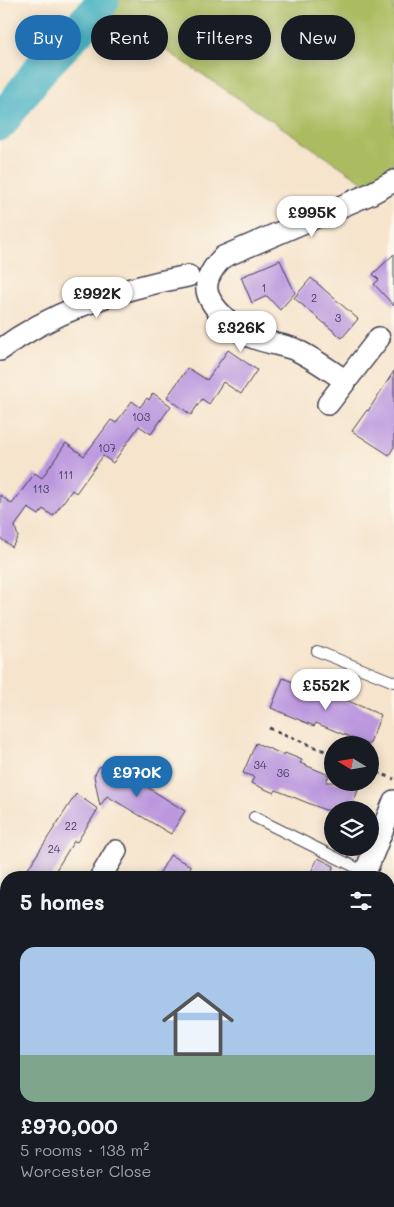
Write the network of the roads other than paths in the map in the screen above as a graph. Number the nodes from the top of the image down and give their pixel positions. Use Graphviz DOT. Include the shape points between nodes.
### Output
graph roads {
  1 [pos="394,181"];
  2 [pos="188,276"];
  3 [pos="379,338"];
  4 [pos="0,350"];
  5 [pos="346,381"];
  6 [pos="328,404"];
  7 [pos="317,651"];
  8 [pos="394,682"];
  9 [pos="394,802"];
  10 [pos="254,817"];
  11 [pos="116,851"];
  12 [pos="104,871"];
  13 [pos="356,871"];
  14 [pos="366,871"];
  1 -- 5 [label="street" via="223,257 209,274 208,298 235,329 308,356"];
  2 -- 4 [label="street" via="127,290 83,305"];
  3 -- 5 [label="street"];
  5 -- 6 [label="street"];
  7 -- 8 [label="lane"];
  9 -- 14 [label="street"];
  10 -- 13 [label="lane"];
  11 -- 12 [label="street"];
}
